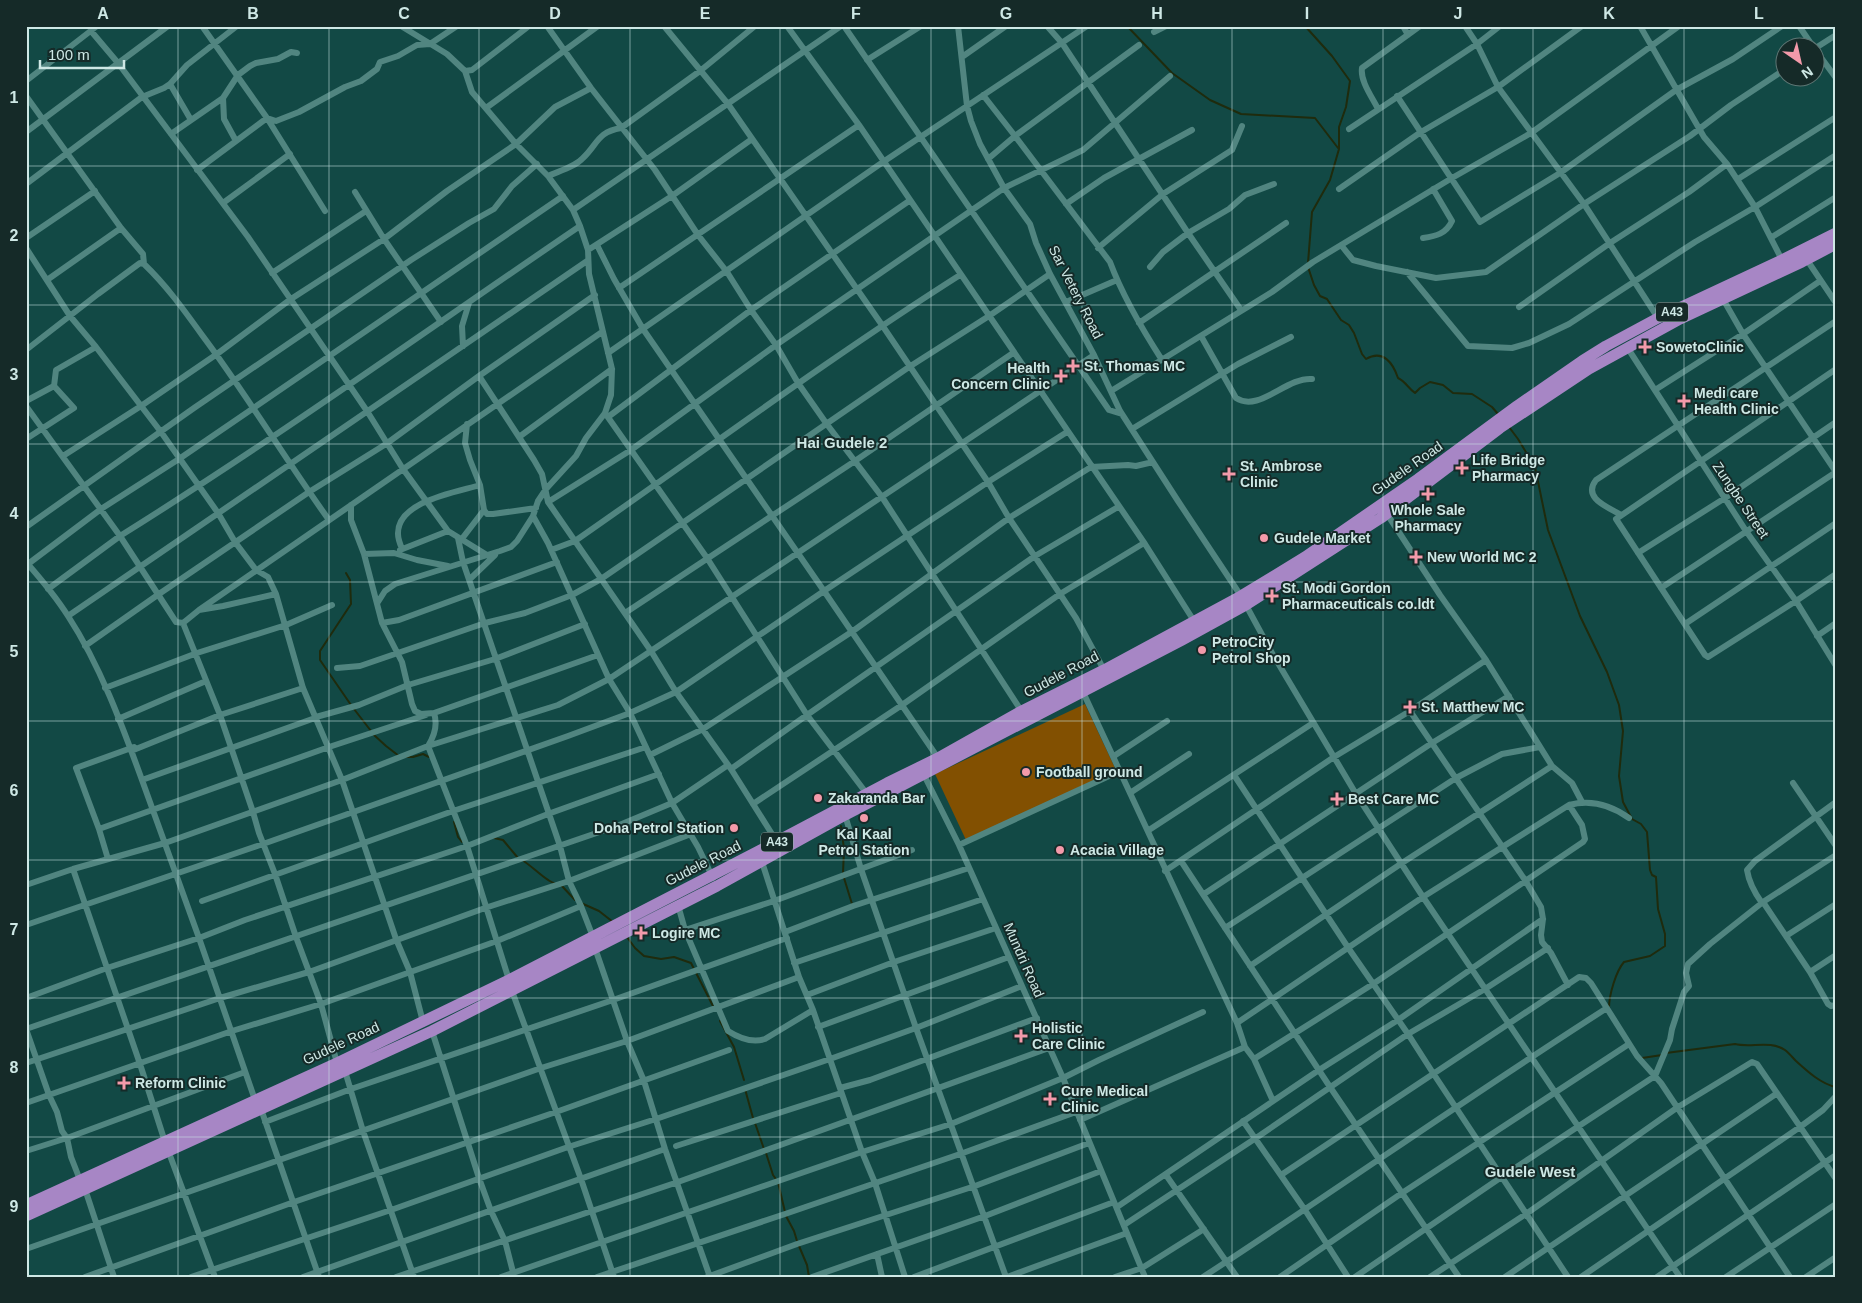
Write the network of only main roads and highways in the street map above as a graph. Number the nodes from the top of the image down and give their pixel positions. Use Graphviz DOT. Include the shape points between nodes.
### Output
graph roads {
  1 [pos="1836,233"];
  2 [pos="1836,244"];
  3 [pos="1519,410"];
  4 [pos="1498,425"];
  5 [pos="1244,600"];
  6 [pos="922,771"];
  7 [pos="714,881"];
  8 [pos="594,942"];
  9 [pos="511,986"];
  10 [pos="341,1067"];
  11 [pos="82,1185"];
  12 [pos="26,1205"];
  13 [pos="26,1216"];
  1 -- 3 [label="highway, A43" via="1658,318 1582,361"];
  2 -- 3 [label="highway, A43" via="1680,319"];
  3 -- 4 [label="highway, A43"];
  4 -- 5 [label="highway, Gudele Road / A43"];
  4 -- 5 [label="highway, Gudele Road / A43" via="1387,514"];
  5 -- 6 [label="highway, Gudele Road / A43" via="1083,692"];
  5 -- 6 [label="highway, Gudele Road / A43" via="1194,621 1022,712 938,758"];
  6 -- 7 [label="highway, Gudele Road / A43" via="762,862"];
  6 -- 7 [label="highway, Gudele Road / A43" via="867,794 777,842"];
  7 -- 8 [label="highway, Gudele Road / A43"];
  7 -- 8 [label="highway, Gudele Road / A43" via="678,905"];
  8 -- 9 [label="highway, Gudele Road / A43"];
  9 -- 10 [label="highway, Gudele Road / A43" via="423,1022"];
  9 -- 10 [label="highway, Gudele Road / A43" via="432,1031"];
  10 -- 11 [label="highway, Gudele Road / A43"];
  11 -- 12 [label="highway, Gudele Road / A43"];
  11 -- 13 [label="highway, Gudele Road / A43"];
}
